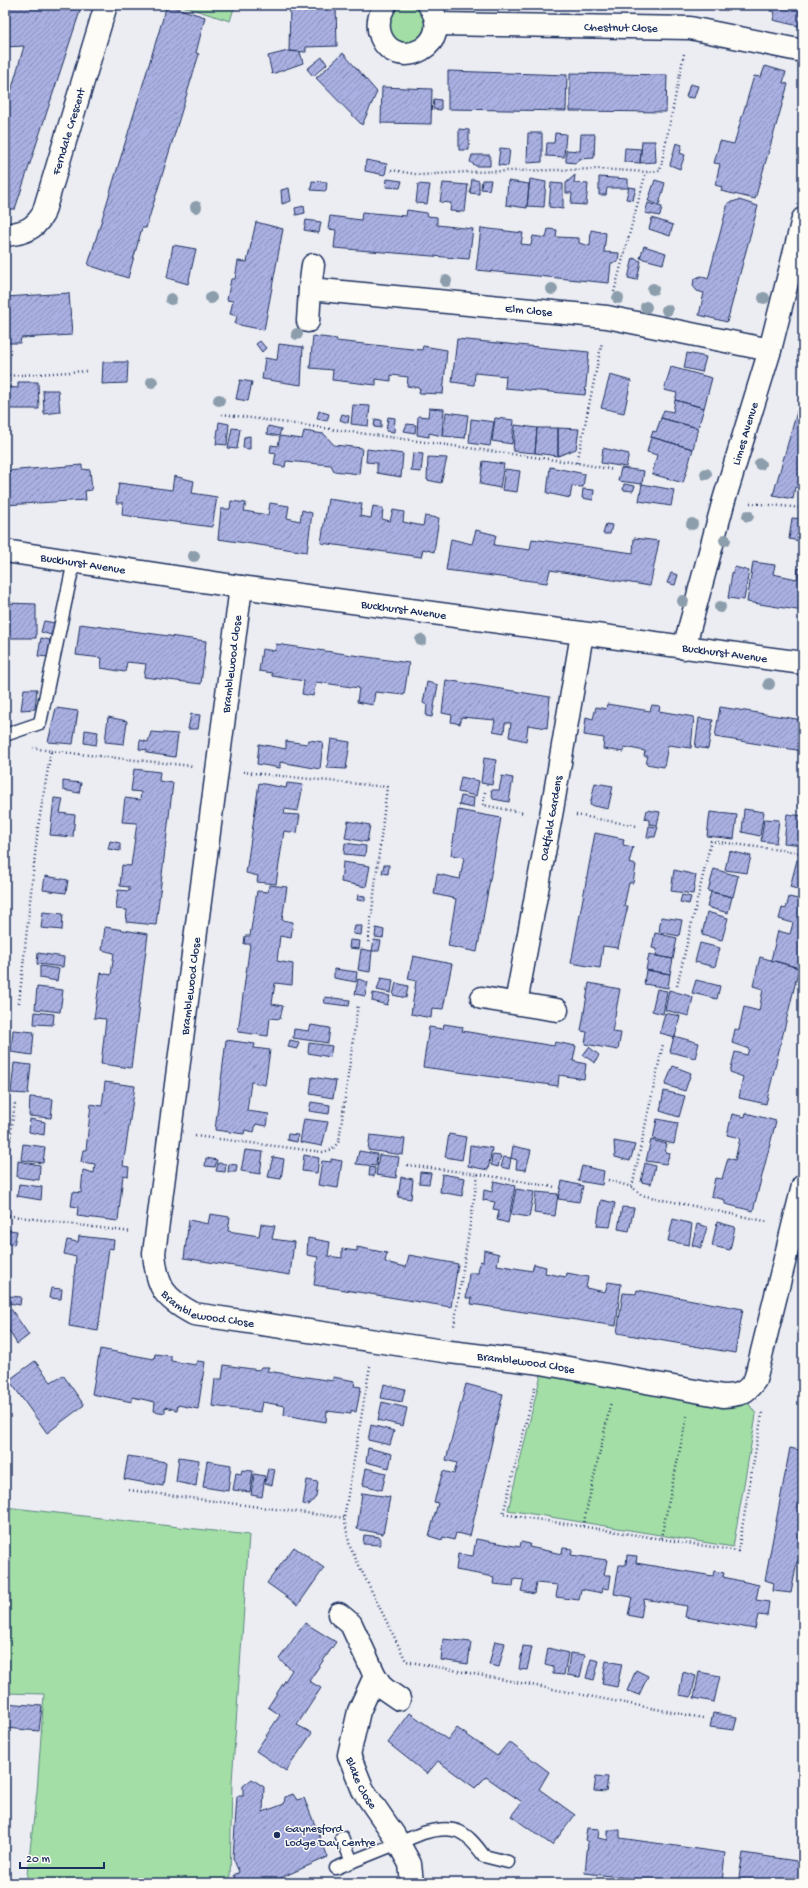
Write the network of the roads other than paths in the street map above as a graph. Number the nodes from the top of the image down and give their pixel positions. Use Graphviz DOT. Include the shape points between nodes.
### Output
graph roads {
  1 [pos="106,5"];
  2 [pos="385,5"];
  3 [pos="433,14"];
  4 [pos="803,51"];
  5 [pos="803,219"];
  6 [pos="5,235"];
  7 [pos="313,265"];
  8 [pos="310,289"];
  9 [pos="308,321"];
  10 [pos="770,350"];
  11 [pos="5,551"];
  12 [pos="74,561"];
  13 [pos="242,587"];
  14 [pos="582,634"];
  15 [pos="684,648"];
  16 [pos="803,663"];
  17 [pos="5,735"];
  18 [pos="482,998"];
  19 [pos="516,1003"];
  20 [pos="557,1010"];
  21 [pos="803,1186"];
  22 [pos="339,1614"];
  23 [pos="375,1676"];
  24 [pos="399,1699"];
  25 [pos="342,1837"];
  26 [pos="399,1844"];
  27 [pos="352,1862"];
  28 [pos="508,1862"];
  29 [pos="336,1868"];
  30 [pos="412,1883"];
  1 -- 6 [label="street, Ferndale Crescent" via="43,214 30,230"];
  2 -- 3 [label="street, Chestnut Close" via="380,14 379,33 383,42 398,53 417,52 432,42 436,33"];
  3 -- 4 [label="street, Chestnut Close" via="690,28"];
  5 -- 10 [label="street, Limes Avenue"];
  7 -- 8 [label="street"];
  8 -- 9 [label="street"];
  8 -- 10 [label="street, Elm Close" via="607,317"];
  10 -- 15 [label="street, Limes Avenue" via="724,500"];
  11 -- 12 [label="street, Buckhurst Avenue"];
  12 -- 13 [label="street, Buckhurst Avenue"];
  12 -- 17 [label="lane" via="40,723"];
  13 -- 14 [label="street, Buckhurst Avenue"];
  13 -- 21 [label="street, Bramblewood Close" via="154,1253 156,1273 163,1292 176,1305 194,1314 541,1363 734,1396 747,1392 755,1380"];
  14 -- 15 [label="street, Buckhurst Avenue"];
  14 -- 19 [label="street, Oakfield Gardens"];
  15 -- 16 [label="street, Buckhurst Avenue"];
  18 -- 19 [label="street"];
  19 -- 20 [label="street"];
  22 -- 23 [label="street" via="351,1624"];
  23 -- 24 [label="street" via="383,1688"];
  23 -- 26 [label="street, Blake Close" via="359,1711 349,1755 364,1790"];
  25 -- 27 [label="lane"];
  26 -- 27 [label="lane"];
  26 -- 28 [label="lane" via="437,1829 454,1829 472,1840 484,1856"];
  26 -- 30 [label="street, Blake Close" via="410,1864"];
  27 -- 29 [label="lane"];
}
